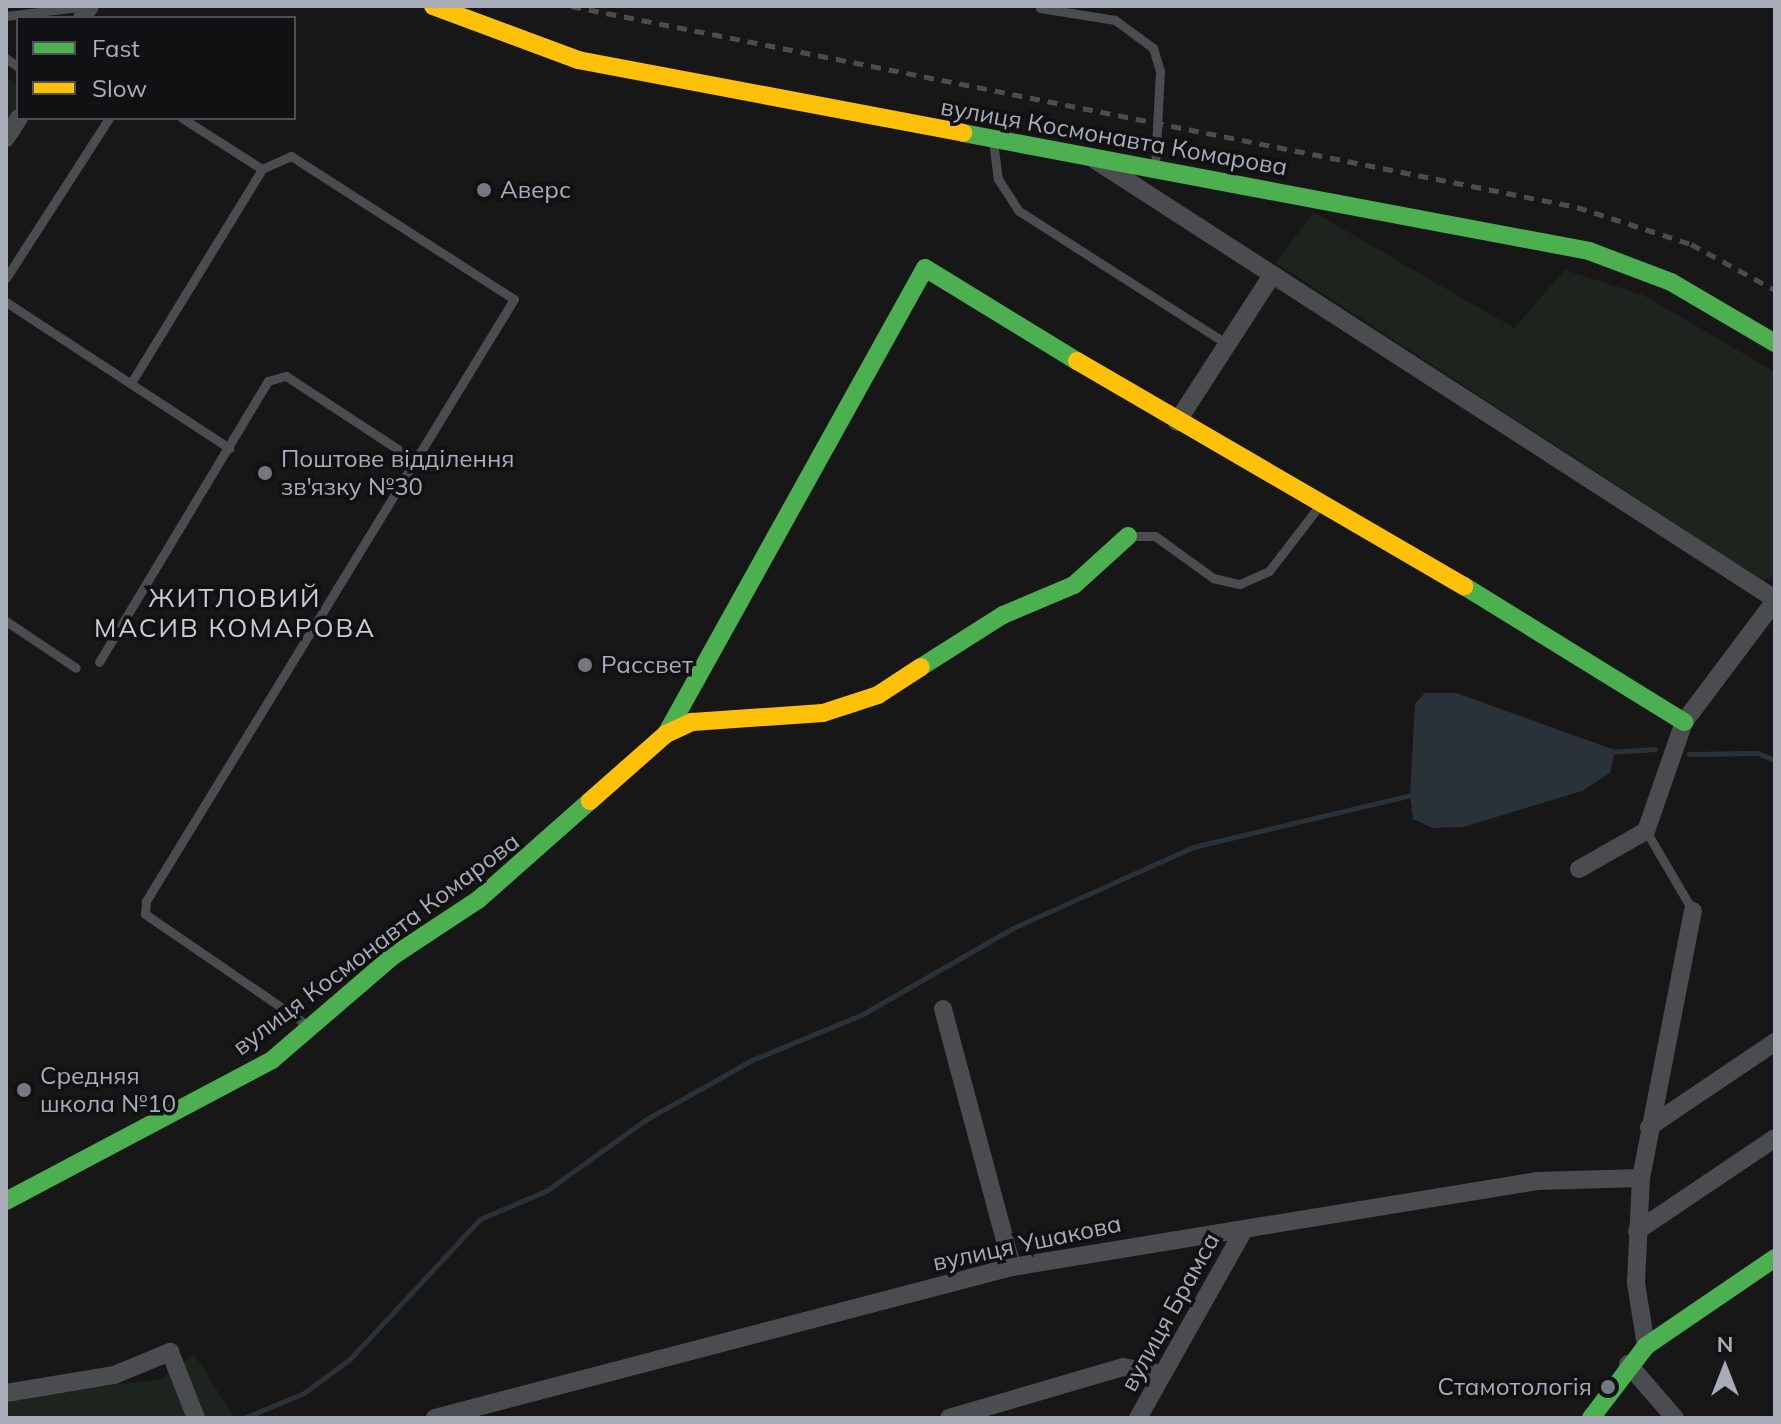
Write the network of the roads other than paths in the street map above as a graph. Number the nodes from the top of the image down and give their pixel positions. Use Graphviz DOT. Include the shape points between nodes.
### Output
graph roads {
  1 [pos="89,6"];
  2 [pos="433,6"];
  3 [pos="1040,8"];
  4 [pos="6,16"];
  5 [pos="18,120"];
  6 [pos="108,120"];
  7 [pos="185,120"];
  8 [pos="6,138"];
  9 [pos="993,140"];
  10 [pos="1090,157"];
  11 [pos="262,169"];
  12 [pos="1155,169"];
  13 [pos="1163,204"];
  14 [pos="1272,275"];
  15 [pos="6,278"];
  16 [pos="7,306"];
  17 [pos="1775,343"];
  18 [pos="1227,344"];
  19 [pos="131,383"];
  20 [pos="1177,422"];
  21 [pos="229,448"];
  22 [pos="416,461"];
  23 [pos="1324,500"];
  24 [pos="1128,536"];
  25 [pos="1775,600"];
  26 [pos="6,621"];
  27 [pos="99,662"];
  28 [pos="76,668"];
  29 [pos="1684,722"];
  30 [pos="666,734"];
  31 [pos="1646,831"];
  32 [pos="1579,869"];
  33 [pos="1693,911"];
  34 [pos="943,1009"];
  35 [pos="310,1027"];
  36 [pos="1775,1042"];
  37 [pos="1649,1127"];
  38 [pos="1775,1138"];
  39 [pos="1641,1178"];
  40 [pos="6,1201"];
  41 [pos="1244,1230"];
  42 [pos="1637,1231"];
  43 [pos="1775,1258"];
  44 [pos="1012,1267"];
  45 [pos="1646,1346"];
  46 [pos="1628,1364"];
  47 [pos="1162,1374"];
  48 [pos="6,1393"];
  49 [pos="196,1418"];
  50 [pos="435,1418"];
  51 [pos="949,1418"];
  52 [pos="1138,1418"];
  53 [pos="1591,1418"];
  54 [pos="1675,1418"];
  1 -- 4 [label="lane"];
  2 -- 9 [label="street, вулиця Космонавта Комарова" via="578,60"];
  3 -- 12 [label="lane" via="1115,20 1153,48 1160,71"];
  5 -- 8 [label="street"];
  6 -- 15 [label="lane"];
  7 -- 11 [label="lane"];
  9 -- 10 [label="street, вулиця Космонавта Комарова"];
  9 -- 18 [label="lane" via="998,179 1019,211"];
  10 -- 12 [label="street, вулиця Космонавта Комарова"];
  10 -- 13 [label="street"];
  11 -- 19 [label="lane"];
  11 -- 22 [label="lane" via="291,156 510,290 514,299"];
  12 -- 13 [label="street"];
  12 -- 17 [label="street, вулиця Космонавта Комарова" via="1589,251 1671,282"];
  13 -- 14 [label="street"];
  14 -- 18 [label="street"];
  14 -- 25 [label="street"];
  16 -- 19 [label="lane"];
  18 -- 20 [label="street"];
  19 -- 21 [label="lane"];
  20 -- 23 [label="street"];
  20 -- 30 [label="street, вулиця Космонавта Комарова" via="925,268"];
  21 -- 22 [label="lane" via="268,381 286,376"];
  21 -- 27 [label="lane"];
  22 -- 35 [label="lane" via="146,901 145,914"];
  23 -- 24 [label="lane" via="1269,571 1240,584 1213,578 1155,536"];
  23 -- 29 [label="street"];
  24 -- 30 [label="street, вулиця Космонавта Комарова" via="1074,585 1003,615 878,695 823,713 692,722"];
  25 -- 29 [label="street"];
  26 -- 28 [label="lane"];
  29 -- 31 [label="street"];
  30 -- 35 [label="street, вулиця Космонавта Комарова" via="478,900 393,956"];
  31 -- 32 [label="street"];
  31 -- 33 [label="lane"];
  33 -- 37 [label="street"];
  34 -- 44 [label="street"];
  35 -- 40 [label="street, вулиця Космонавта Комарова" via="272,1060"];
  36 -- 37 [label="street"];
  37 -- 39 [label="street"];
  38 -- 42 [label="street"];
  39 -- 41 [label="street, вулиця Ушакова" via="1576,1175"];
  39 -- 42 [label="street"];
  41 -- 44 [label="street, вулиця Ушакова"];
  41 -- 47 [label="street, вулиця Брамса"];
  42 -- 45 [label="street"];
  43 -- 45 [label="street"];
  44 -- 50 [label="street, вулиця Ушакова"];
  45 -- 46 [label="street"];
  46 -- 53 [label="street"];
  46 -- 54 [label="street"];
  47 -- 51 [label="street" via="1123,1367"];
  47 -- 52 [label="street, вулиця Брамса"];
  48 -- 49 [label="street" via="114,1375 170,1352"];
}
